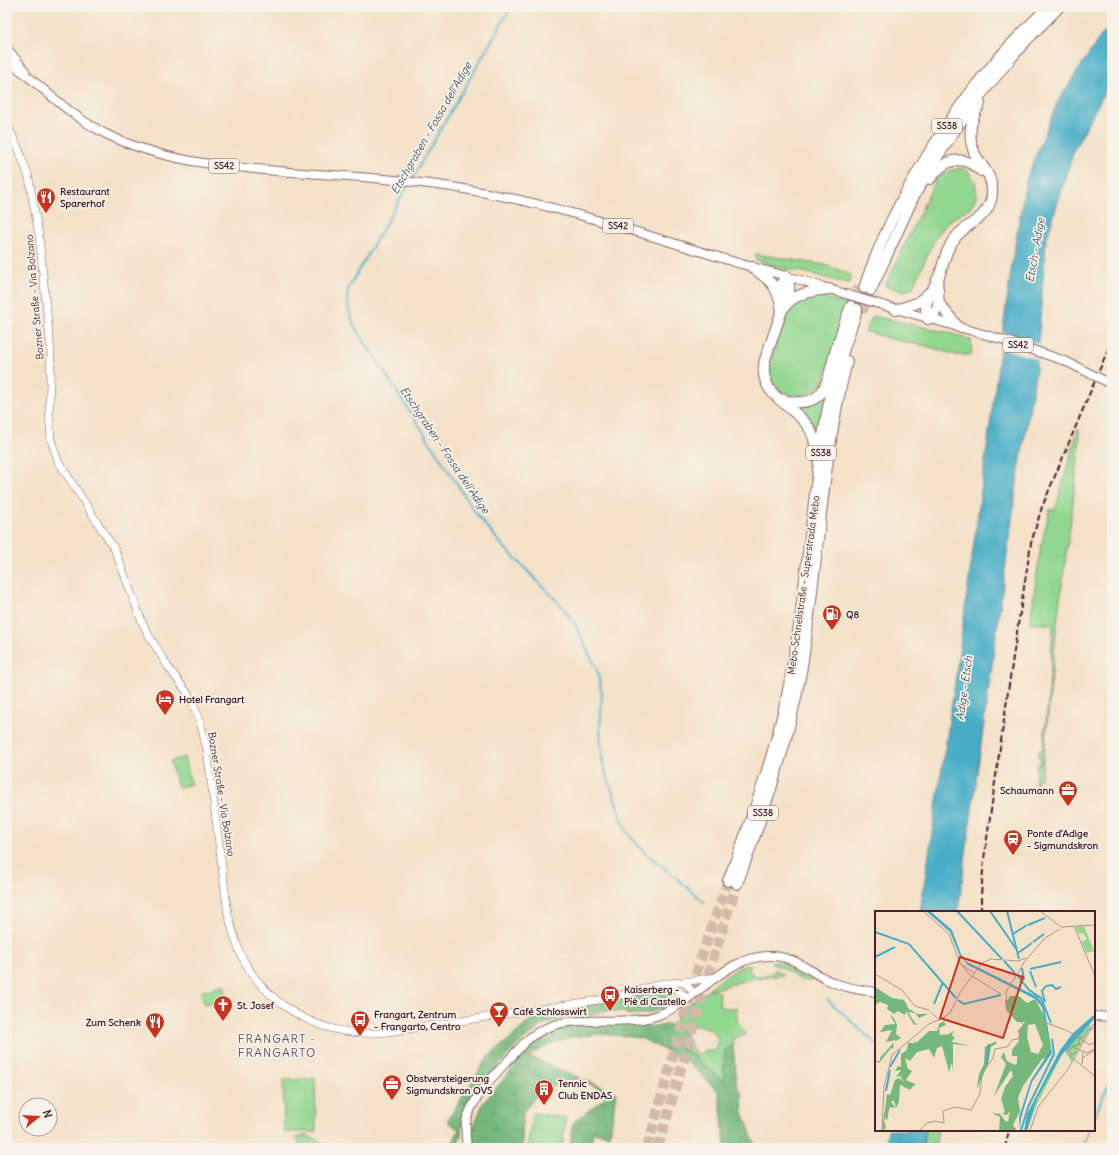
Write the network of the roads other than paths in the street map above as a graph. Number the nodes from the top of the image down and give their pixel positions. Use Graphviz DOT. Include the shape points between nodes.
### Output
graph roads {
  1 [pos="1048,7"];
  2 [pos="1059,7"];
  3 [pos="7,48"];
  4 [pos="7,60"];
  5 [pos="1001,70"];
  6 [pos="28,75"];
  7 [pos="7,124"];
  8 [pos="992,187"];
  9 [pos="752,267"];
  10 [pos="787,276"];
  11 [pos="937,280"];
  12 [pos="867,287"];
  13 [pos="829,289"];
  14 [pos="930,292"];
  15 [pos="779,297"];
  16 [pos="938,302"];
  17 [pos="784,308"];
  18 [pos="857,309"];
  19 [pos="896,310"];
  20 [pos="928,319"];
  21 [pos="958,327"];
  22 [pos="1112,384"];
  23 [pos="777,398"];
  24 [pos="822,500"];
  25 [pos="820,595"];
  26 [pos="802,601"];
  27 [pos="810,663"];
  28 [pos="785,742"];
  29 [pos="717,977"];
  30 [pos="684,982"];
  31 [pos="665,983"];
  32 [pos="677,990"];
  33 [pos="875,992"];
  34 [pos="694,993"];
  35 [pos="687,998"];
  36 [pos="677,1005"];
  37 [pos="1095,1016"];
  38 [pos="1112,1017"];
  39 [pos="467,1148"];
  1 -- 12 [label="highway, SS38" via="997,60 952,119 916,176 886,232 872,263"];
  2 -- 5 [label="highway, SS38" via="1024,42"];
  3 -- 6 [label="main road, SS42"];
  4 -- 6 [label="main road, SS42"];
  5 -- 8 [label="highway" via="975,111 970,127 973,149 991,180"];
  5 -- 12 [label="highway, SS38" via="978,98 938,156 914,196"];
  6 -- 9 [label="main road, SS42" via="63,107 105,133 138,148 192,162 246,169 426,183 522,200 593,218"];
  7 -- 31 [label="street, Bozner Straße - Via Bolzano" via="20,150 29,178 39,236 52,350 49,413 51,440 58,461 115,550 144,627 168,667 189,695 199,718 208,750 228,914 234,936 249,969 273,997 298,1015 322,1026 360,1034 396,1031 599,1000"];
  8 -- 11 [label="highway" via="985,213 956,236 949,246"];
  8 -- 12 [label="highway" via="981,170 968,161 949,162 936,170 885,267"];
  9 -- 10 [label="main road, SS42"];
  9 -- 15 [label="highway" via="769,279"];
  10 -- 13 [label="main road, SS42"];
  10 -- 15 [label="highway" via="780,285"];
  10 -- 17 [label="highway" via="790,293"];
  11 -- 14 [label="highway"];
  11 -- 16 [label="highway"];
  13 -- 17 [label="highway" via="807,292 793,298"];
  13 -- 19 [label="main road, SS42, bridge"];
  14 -- 19 [label="highway" via="917,303"];
  14 -- 20 [label="highway" via="926,307"];
  15 -- 17 [label="highway"];
  16 -- 20 [label="highway" via="935,314"];
  16 -- 21 [label="highway"];
  17 -- 23 [label="highway" via="764,366 768,388"];
  18 -- 23 [label="highway" via="845,320 828,381 819,396 806,402"];
  18 -- 24 [label="highway, Mebo-Schnellstraße - Superstrada Mebo / SS38" via="852,343 837,405"];
  18 -- 26 [label="highway, Mebo-Schnellstraße - Superstrada Mebo / SS38" via="832,389 827,414"];
  19 -- 20 [label="main road, SS42"];
  20 -- 21 [label="main road, SS42"];
  21 -- 22 [label="main road, SS42, bridge" via="1065,361"];
  23 -- 26 [label="highway" via="804,420 814,437 816,448 800,586"];
  24 -- 25 [label="highway" via="826,521"];
  24 -- 28 [label="highway, Mebo-Schnellstraße - Superstrada Mebo / SS38" via="804,650"];
  26 -- 28 [label="highway, Mebo-Schnellstraße - Superstrada Mebo / SS38" via="777,739 732,882 755,836"];
  27 -- 28 [label="highway" via="805,675 794,729"];
  29 -- 30 [label="street, Bozner Straße - Via Bolzano"];
  29 -- 33 [label="main road" via="738,962 769,956 795,962 840,986"];
  29 -- 34 [label="main road"];
  30 -- 31 [label="street, Bozner Straße - Via Bolzano"];
  30 -- 34 [label="street"];
  31 -- 32 [label="street"];
  32 -- 35 [label="street"];
  32 -- 36 [label="street"];
  34 -- 35 [label="main road"];
  35 -- 36 [label="main road"];
  36 -- 39 [label="main road" via="652,1017 576,1020 560,1023 535,1034 479,1094 466,1122"];
  37 -- 38 [label="main road"];
}
